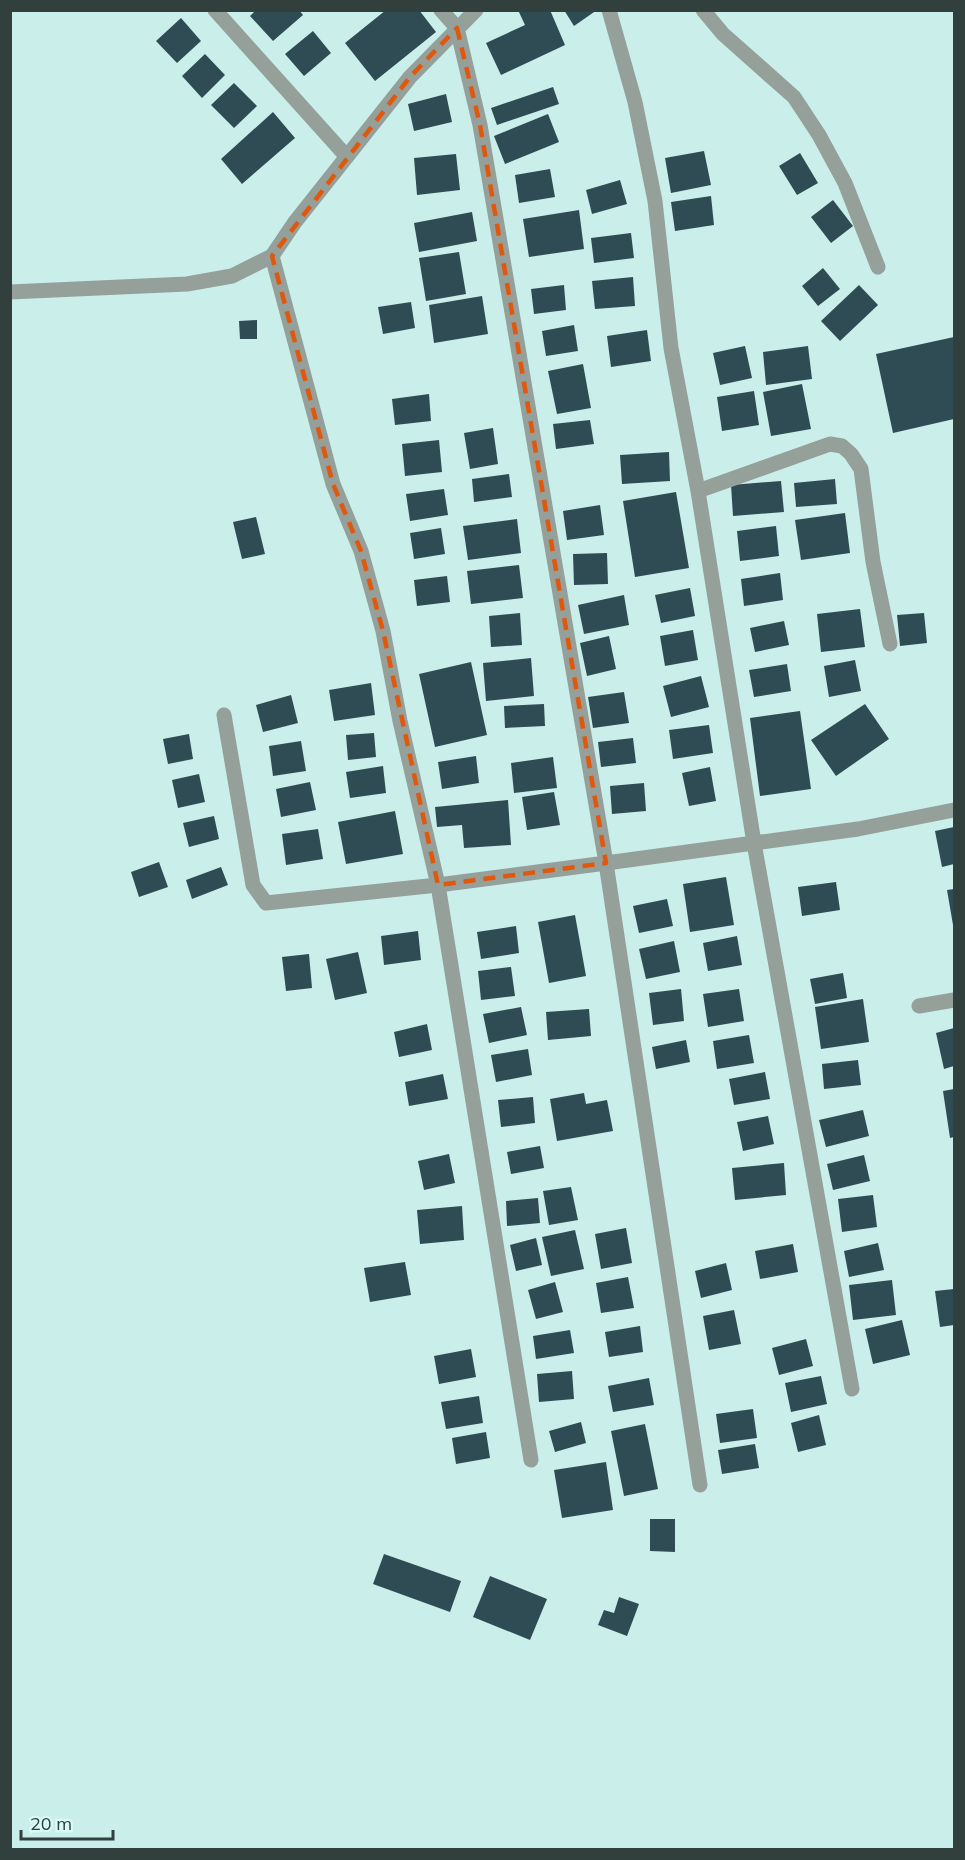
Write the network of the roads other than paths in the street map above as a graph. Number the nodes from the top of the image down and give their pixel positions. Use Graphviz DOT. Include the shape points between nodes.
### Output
graph roads {
  1 [pos="215,10"];
  2 [pos="441,10"];
  3 [pos="476,10"];
  4 [pos="609,10"];
  5 [pos="703,10"];
  6 [pos="457,28"];
  7 [pos="347,157"];
  8 [pos="272,256"];
  9 [pos="878,267"];
  10 [pos="10,291"];
  11 [pos="698,491"];
  12 [pos="890,644"];
  13 [pos="224,715"];
  14 [pos="954,810"];
  15 [pos="754,843"];
  16 [pos="606,863"];
  17 [pos="438,885"];
  18 [pos="954,1000"];
  19 [pos="920,1006"];
  20 [pos="852,1389"];
  21 [pos="531,1460"];
  22 [pos="700,1485"];
  1 -- 7 [label="street"];
  2 -- 6 [label="street"];
  3 -- 6 [label="street"];
  4 -- 11 [label="street" via="635,102 655,201 671,348"];
  5 -- 9 [label="street" via="723,34 794,97 845,183"];
  6 -- 7 [label="street" via="410,77"];
  6 -- 16 [label="street" via="482,137"];
  7 -- 8 [label="street"];
  8 -- 10 [label="street" via="232,276 187,284"];
  8 -- 17 [label="street" via="333,484 361,551 383,631"];
  11 -- 12 [label="street" via="830,444 842,446 861,469 873,562"];
  11 -- 15 [label="street"];
  13 -- 17 [label="street" via="254,885 266,903"];
  14 -- 15 [label="street" via="858,829"];
  15 -- 16 [label="street"];
  15 -- 20 [label="street"];
  16 -- 17 [label="street"];
  16 -- 22 [label="street"];
  17 -- 21 [label="street"];
  18 -- 19 [label="street"];
}
